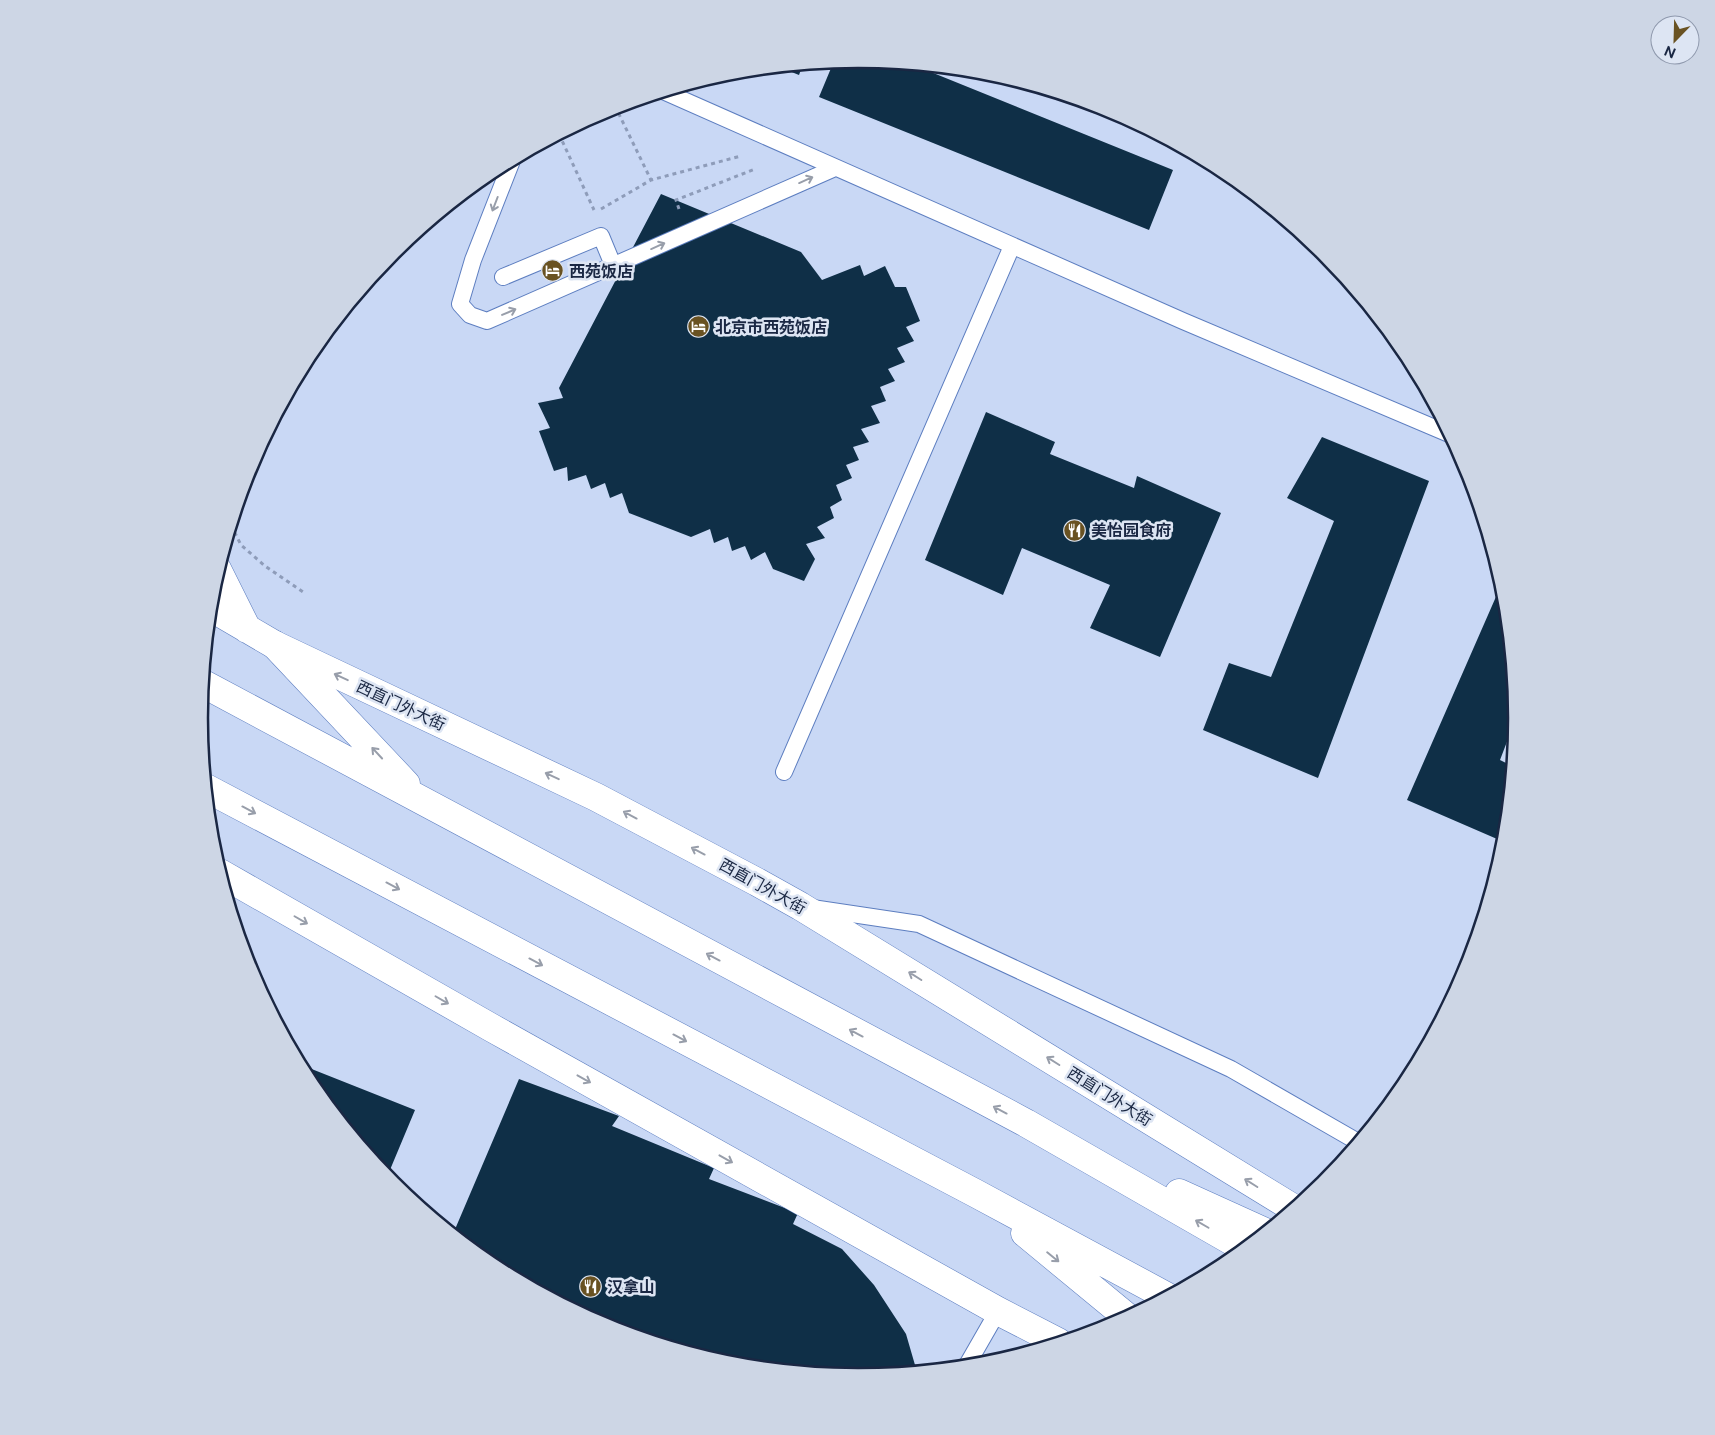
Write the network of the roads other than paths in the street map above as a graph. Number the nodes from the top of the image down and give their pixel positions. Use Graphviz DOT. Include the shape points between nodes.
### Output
graph roads {
  1 [pos="671,95"];
  2 [pos="835,168"];
  3 [pos="508,170"];
  4 [pos="1012,246"];
  5 [pos="614,265"];
  6 [pos="503,277"];
  7 [pos="1440,430"];
  8 [pos="223,579"];
  9 [pos="217,611"];
  10 [pos="248,629"];
  11 [pos="275,646"];
  12 [pos="209,687"];
  13 [pos="784,772"];
  14 [pos="212,791"];
  15 [pos="422,801"];
  16 [pos="228,878"];
  17 [pos="800,906"];
  18 [pos="1026,1124"];
  19 [pos="1352,1139"];
  20 [pos="975,1193"];
  21 [pos="1287,1205"];
  22 [pos="1258,1229"];
  23 [pos="1238,1244"];
  24 [pos="1159,1292"];
  25 [pos="998,1310"];
  26 [pos="1120,1311"];
  27 [pos="1050,1338"];
  28 [pos="972,1357"];
  1 -- 2 [label="lane"];
  2 -- 4 [label="lane"];
  5 -- 2 [label="lane, one-way"];
  3 -- 5 [label="lane, one-way" via="473,260 460,304 470,315 487,321"];
  4 -- 7 [label="lane"];
  4 -- 13 [label="lane"];
  5 -- 6 [label="lane" via="601,236"];
  8 -- 10 [label="main road"];
  9 -- 10 [label="main road, 西直门外大街"];
  10 -- 11 [label="main road, 西直门外大街"];
  15 -- 11 [label="main road, one-way"];
  17 -- 11 [label="main road, 西直门外大街, one-way" via="596,797"];
  12 -- 15 [label="main road"];
  14 -- 20 [label="main road, one-way"];
  18 -- 15 [label="main road, one-way"];
  16 -- 25 [label="main road, one-way"];
  17 -- 19 [label="lane" via="919,924 1231,1069"];
  21 -- 17 [label="main road, 西直门外大街, one-way"];
  18 -- 22 [label="main road"];
  23 -- 18 [label="main road, one-way"];
  20 -- 24 [label="main road"];
  20 -- 26 [label="main road, one-way"];
  25 -- 27 [label="main road"];
  25 -- 28 [label="lane"];
}
